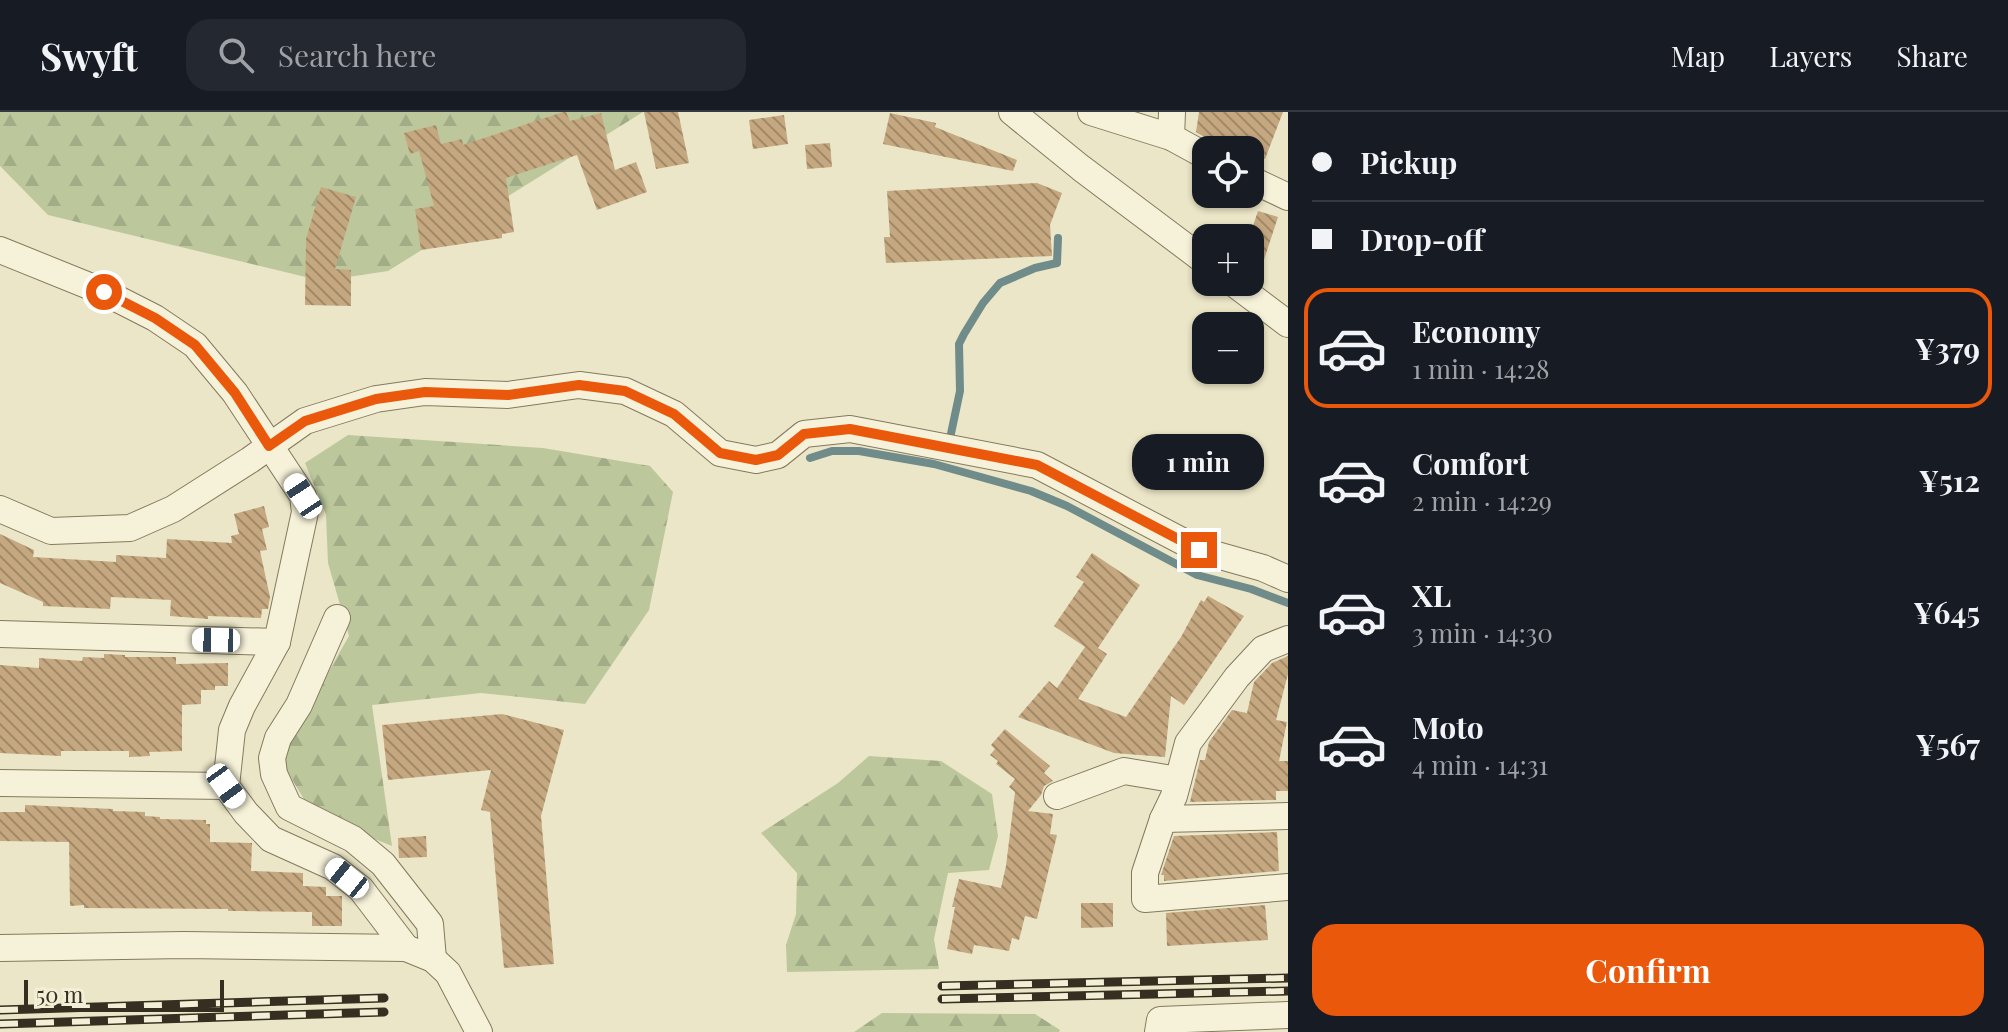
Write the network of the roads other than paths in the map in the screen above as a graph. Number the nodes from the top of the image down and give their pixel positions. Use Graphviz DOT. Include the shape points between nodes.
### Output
graph roads {
  1 [pos="1012,112"];
  2 [pos="1091,112"];
  3 [pos="1172,124"];
  4 [pos="1192,143"];
  5 [pos="1264,186"];
  6 [pos="1288,197"];
  7 [pos="0,250"];
  8 [pos="1192,251"];
  9 [pos="1251,296"];
  10 [pos="1288,324"];
  11 [pos="269,446"];
  12 [pos="0,509"];
  13 [pos="1288,579"];
  14 [pos="337,618"];
  15 [pos="0,634"];
  16 [pos="1288,639"];
  17 [pos="277,642"];
  18 [pos="1178,780"];
  19 [pos="0,783"];
  20 [pos="226,786"];
  21 [pos="1057,796"];
  22 [pos="1288,816"];
  23 [pos="1163,819"];
  24 [pos="1288,887"];
  25 [pos="0,948"];
  26 [pos="406,948"];
  27 [pos="433,959"];
  28 [pos="1288,1015"];
  29 [pos="479,1032"];
  30 [pos="1158,1032"];
  1 -- 8 [label="street"];
  2 -- 3 [label="street"];
  3 -- 4 [label="street"];
  5 -- 6 [label="street"];
  7 -- 11 [label="street" via="104,292 195,345"];
  9 -- 10 [label="street"];
  11 -- 12 [label="street" via="173,509 130,528 51,531"];
  11 -- 13 [label="street" via="305,421 376,399 425,392 508,395 579,385 625,391 674,414 720,453 756,460 778,455 804,434 850,429 1037,465 1199,550"];
  11 -- 17 [label="street" via="303,496 305,512"];
  14 -- 27 [label="street" via="299,705 278,738 274,774 289,807 353,839 383,864 430,924"];
  15 -- 17 [label="street"];
  16 -- 18 [label="street" via="1263,649 1237,677 1188,743"];
  17 -- 20 [label="street" via="232,730"];
  18 -- 21 [label="street" via="1124,771"];
  18 -- 23 [label="street"];
  19 -- 20 [label="street"];
  20 -- 26 [label="street" via="271,839 333,867 361,889"];
  22 -- 23 [label="street"];
  23 -- 24 [label="street" via="1145,873 1145,899"];
  25 -- 26 [label="street"];
  26 -- 27 [label="street"];
  27 -- 29 [label="street" via="448,973"];
  28 -- 30 [label="street" via="1160,1020"];
}
